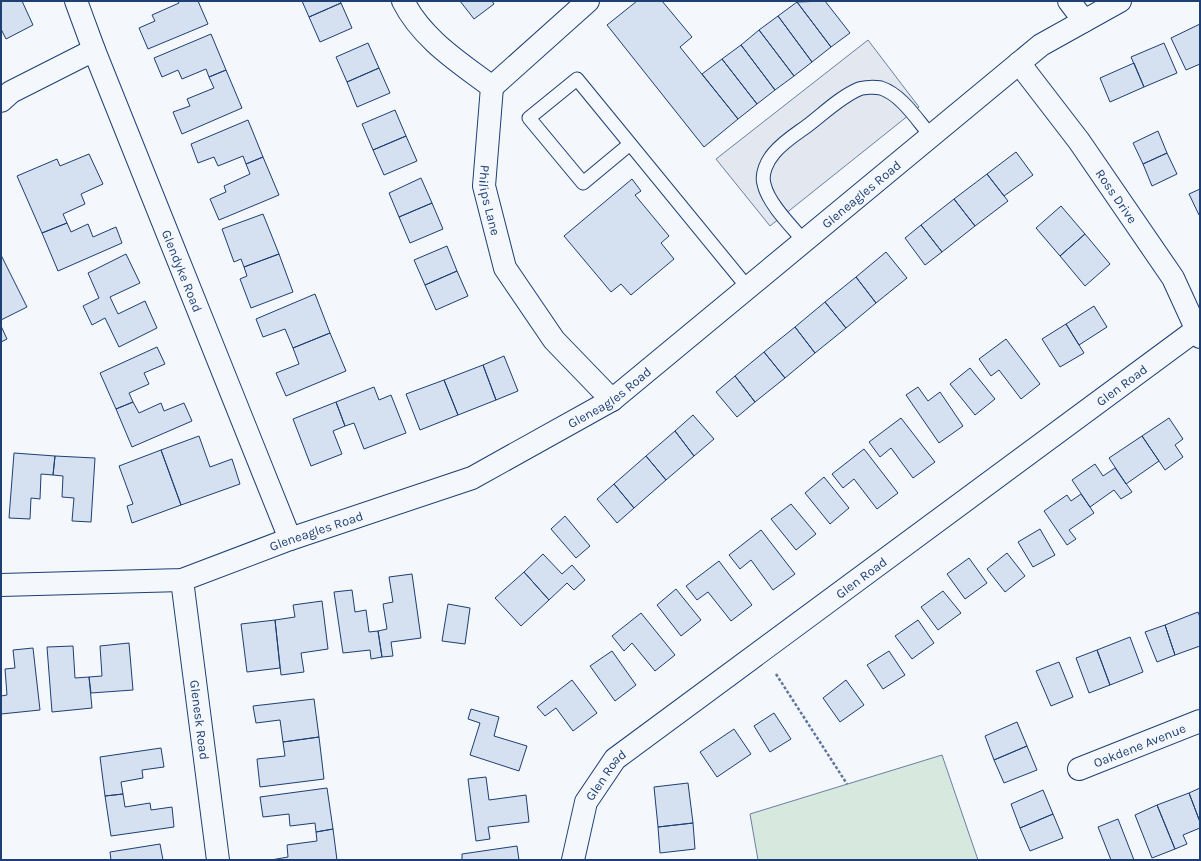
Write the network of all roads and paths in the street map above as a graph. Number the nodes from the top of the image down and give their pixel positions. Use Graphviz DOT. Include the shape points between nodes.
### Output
graph roads {
  1 [pos="76,1"];
  2 [pos="403,1"];
  3 [pos="588,1"];
  4 [pos="1068,1"];
  5 [pos="1120,1"];
  6 [pos="1084,21"];
  7 [pos="94,50"];
  8 [pos="1019,63"];
  9 [pos="492,87"];
  10 [pos="1,101"];
  11 [pos="931,136"];
  12 [pos="630,144"];
  13 [pos="804,241"];
  14 [pos="748,288"];
  15 [pos="1198,333"];
  16 [pos="612,400"];
  17 [pos="290,539"];
  18 [pos="182,580"];
  19 [pos="1,585"];
  20 [pos="762,652"];
  21 [pos="1200,721"];
  22 [pos="1078,769"];
  23 [pos="847,784"];
  24 [pos="218,860"];
  25 [pos="573,860"];
  1 -- 7 [label="street, Glendyke Road"];
  2 -- 9 [label="street" via="410,15 439,48"];
  3 -- 9 [label="street"];
  4 -- 6 [label="street"];
  5 -- 6 [label="street, Gleneagles Road"];
  6 -- 8 [label="street, Gleneagles Road" via="1041,45"];
  7 -- 10 [label="street" via="11,92"];
  7 -- 17 [label="street, Glendyke Road"];
  8 -- 11 [label="street, Gleneagles Road"];
  8 -- 15 [label="street, Ross Drive" via="1079,141 1173,278"];
  9 -- 16 [label="street, Philips Lane" via="484,186 505,268 554,340"];
  11 -- 13 [label="street, Gleneagles Road"];
  11 -- 13 [label="lane" via="908,109 887,91 879,88 861,88 786,142 767,163 763,183 769,196"];
  12 -- 12 [label="lane" via="577,79 529,118 583,183"];
  12 -- 14 [label="lane"];
  13 -- 14 [label="street, Gleneagles Road"];
  14 -- 16 [label="street, Gleneagles Road"];
  15 -- 20 [label="street, Glen Road"];
  16 -- 17 [label="street, Gleneagles Road" via="472,478"];
  17 -- 18 [label="street, Gleneagles Road"];
  18 -- 19 [label="street, Gleneagles Road"];
  18 -- 24 [label="street, Glenesk Road"];
  20 -- 23 [label="path"];
  20 -- 25 [label="street, Glen Road" via="616,759 586,802"];
  21 -- 22 [label="street, Oakdene Avenue"];
}
